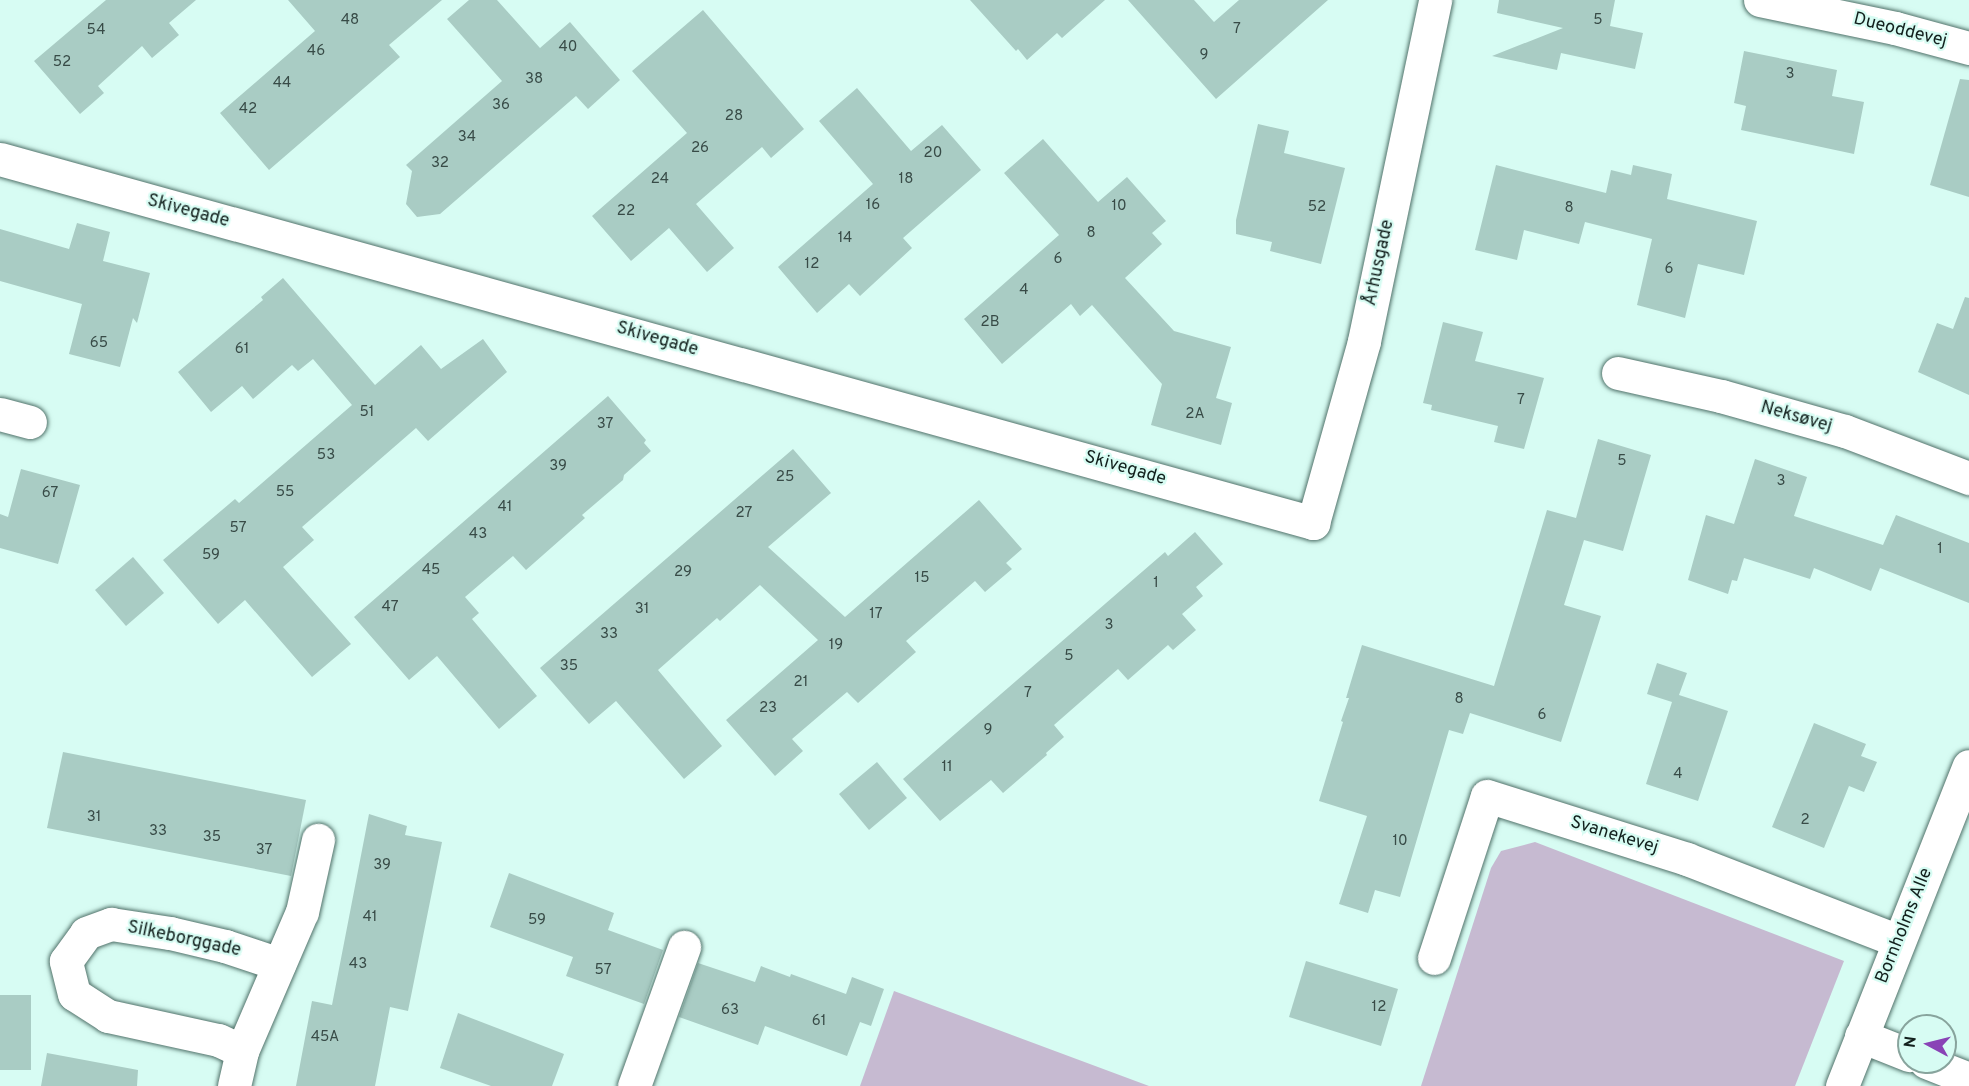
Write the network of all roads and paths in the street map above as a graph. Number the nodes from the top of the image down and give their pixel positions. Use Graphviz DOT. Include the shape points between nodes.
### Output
graph roads {
  1 [pos="1435,0"];
  2 [pos="1760,0"];
  3 [pos="1969,48"];
  4 [pos="0,159"];
  5 [pos="1618,373"];
  6 [pos="1969,478"];
  7 [pos="1313,523"];
  8 [pos="1969,766"];
  9 [pos="318,840"];
  10 [pos="1898,941"];
  11 [pos="684,946"];
  12 [pos="1434,958"];
  13 [pos="279,964"];
  14 [pos="1861,1036"];
  15 [pos="1897,1050"];
  16 [pos="242,1051"];
  17 [pos="234,1086"];
  18 [pos="634,1086"];
  19 [pos="1842,1086"];
  1 -- 7 [label="street, Århusgade" via="1364,341"];
  2 -- 3 [label="street, Dueoddevej"];
  4 -- 7 [label="street, Skivegade"];
  5 -- 6 [label="street, Neksøvej" via="1845,431"];
  8 -- 10 [label="street, Bornholms Alle"];
  9 -- 13 [label="street" via="302,912"];
  10 -- 12 [label="street, Svanekevej" via="1687,859 1487,796"];
  10 -- 14 [label="street, Bornholms Alle"];
  11 -- 18 [label="street"];
  13 -- 16 [label="street"];
  13 -- 16 [label="street, Silkeborggade" via="225,946 111,924 86,933 66,961 74,994 108,1016 218,1040"];
  14 -- 15 [label="street"];
  14 -- 19 [label="street, Bornholms Alle"];
  16 -- 17 [label="street"];
}
